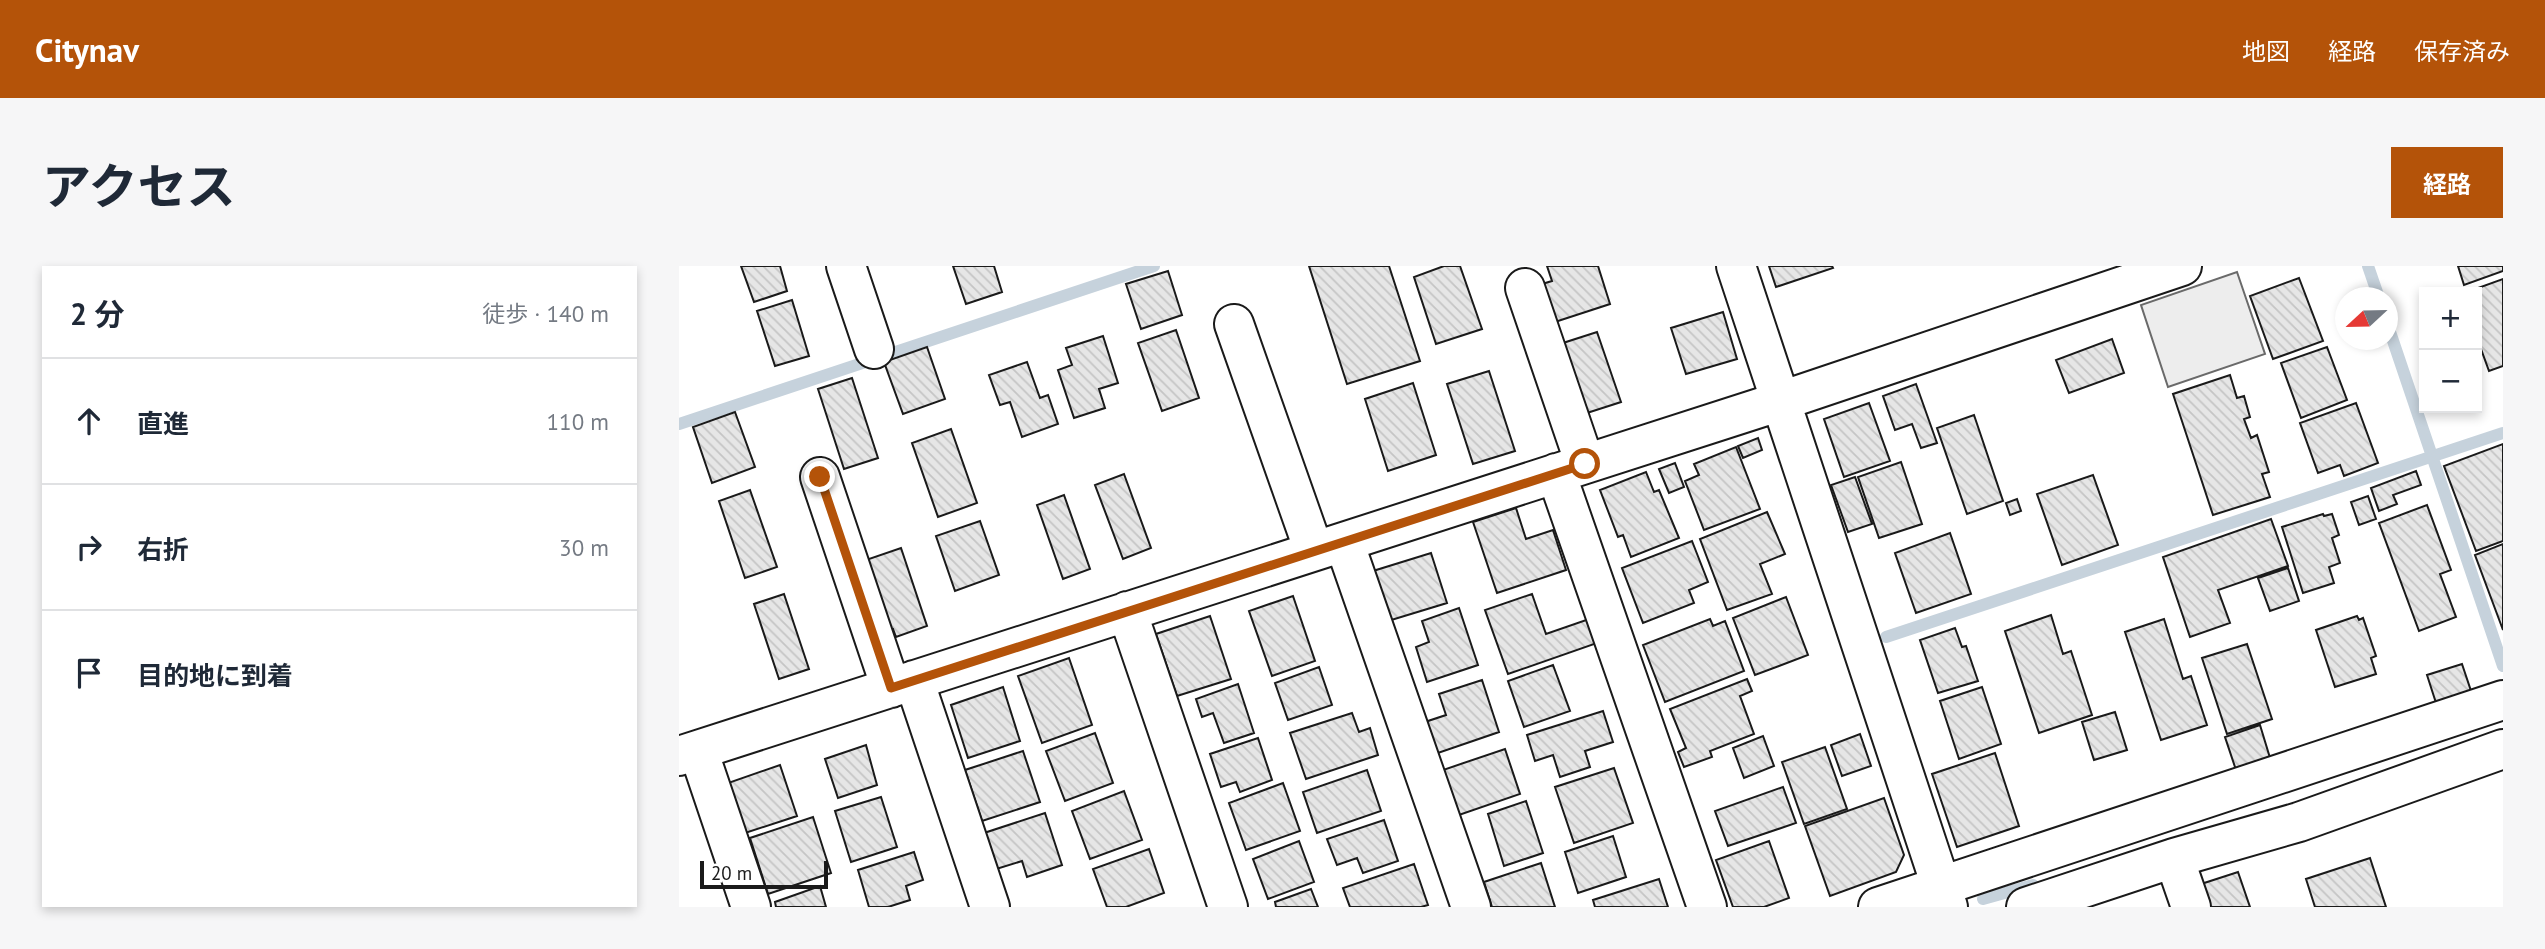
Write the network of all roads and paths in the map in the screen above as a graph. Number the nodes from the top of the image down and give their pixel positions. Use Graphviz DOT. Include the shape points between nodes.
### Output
graph roads {
  1 [pos="846,266"];
  2 [pos="1736,266"];
  3 [pos="2182,266"];
  4 [pos="1525,288"];
  5 [pos="1234,324"];
  6 [pos="874,349"];
  7 [pos="1781,401"];
  8 [pos="1570,469"];
  9 [pos="820,477"];
  10 [pos="1329,547"];
  11 [pos="1127,611"];
  12 [pos="903,684"];
  13 [pos="2503,700"];
  14 [pos="2503,749"];
  15 [pos="688,753"];
  16 [pos="2173,858"];
  17 [pos="1944,897"];
  18 [pos="751,907"];
  19 [pos="990,907"];
  20 [pos="1227,907"];
  21 [pos="1471,907"];
  22 [pos="1707,907"];
  23 [pos="1878,907"];
  24 [pos="2026,907"];
  25 [pos="2191,907"];
  1 -- 6 [label="street"];
  2 -- 7 [label="street"];
  3 -- 7 [label="street"];
  4 -- 8 [label="street"];
  5 -- 10 [label="street"];
  7 -- 8 [label="street"];
  7 -- 17 [label="street"];
  8 -- 10 [label="street"];
  8 -- 22 [label="street"];
  9 -- 12 [label="street"];
  10 -- 11 [label="street"];
  10 -- 21 [label="street"];
  11 -- 12 [label="street"];
  11 -- 20 [label="street"];
  12 -- 15 [label="street"];
  12 -- 19 [label="street"];
  13 -- 17 [label="street"];
  14 -- 16 [label="street" via="2299,822"];
  15 -- 18 [label="street"];
  16 -- 24 [label="street"];
  16 -- 25 [label="street"];
  17 -- 23 [label="street"];
}
